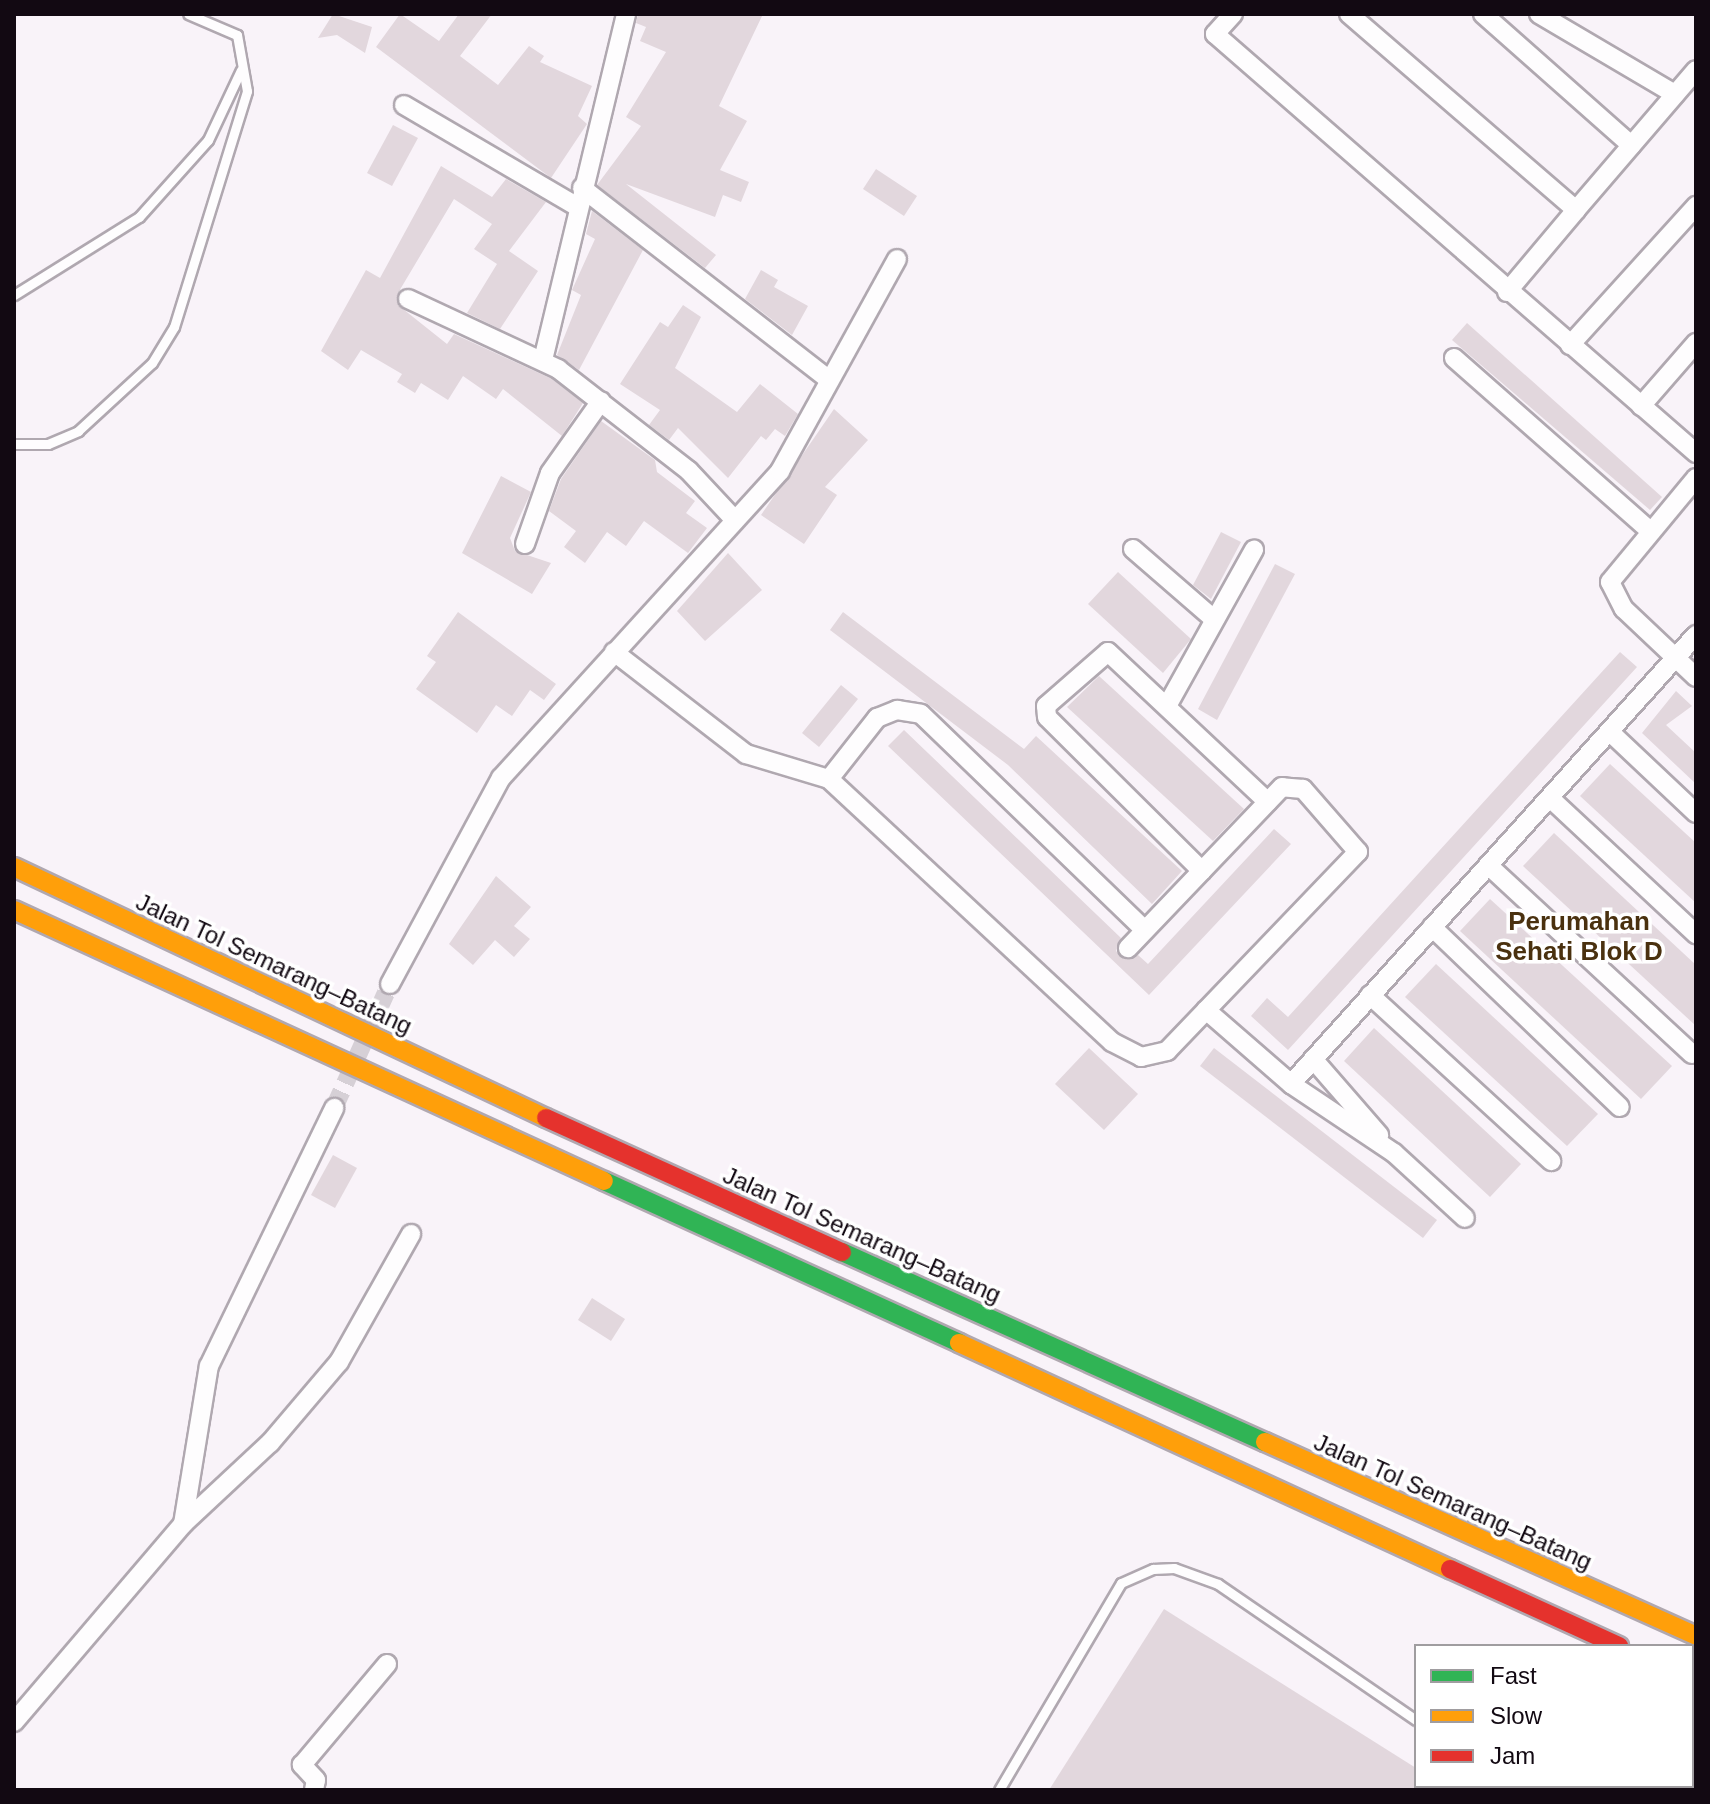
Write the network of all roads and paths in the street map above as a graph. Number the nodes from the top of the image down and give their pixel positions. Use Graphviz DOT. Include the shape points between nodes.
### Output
graph roads {
  1 [pos="188,14"];
  2 [pos="626,14"];
  3 [pos="1233,14"];
  4 [pos="1349,14"];
  5 [pos="1539,14"];
  6 [pos="1485,15"];
  7 [pos="241,70"];
  8 [pos="1696,70"];
  9 [pos="1675,94"];
  10 [pos="404,105"];
  11 [pos="1631,145"];
  12 [pos="579,197"];
  13 [pos="1696,206"];
  14 [pos="1576,210"];
  15 [pos="897,259"];
  16 [pos="1507,292"];
  17 [pos="14,295"];
  18 [pos="408,299"];
  19 [pos="1696,343"];
  20 [pos="1570,345"];
  21 [pos="1454,358"];
  22 [pos="543,360"];
  23 [pos="827,378"];
  24 [pos="601,401"];
  25 [pos="1641,406"];
  26 [pos="14,444"];
  27 [pos="1696,453"];
  28 [pos="1696,478"];
  29 [pos="733,518"];
  30 [pos="1649,530"];
  31 [pos="525,544"];
  32 [pos="1133,549"];
  33 [pos="1254,550"];
  34 [pos="1215,620"];
  35 [pos="1696,635"];
  36 [pos="614,652"];
  37 [pos="1676,658"];
  38 [pos="1696,677"];
  39 [pos="1167,706"];
  40 [pos="1610,732"];
  41 [pos="829,779"];
  42 [pos="1550,798"];
  43 [pos="1268,802"];
  44 [pos="1696,813"];
  45 [pos="1488,865"];
  46 [pos="14,867"];
  47 [pos="1202,871"];
  48 [pos="14,910"];
  49 [pos="1432,927"];
  50 [pos="1145,930"];
  51 [pos="1696,934"];
  52 [pos="1128,948"];
  53 [pos="390,984"];
  54 [pos="1370,995"];
  55 [pos="1206,1010"];
  56 [pos="1692,1054"];
  57 [pos="1313,1059"];
  58 [pos="1291,1084"];
  59 [pos="1620,1107"];
  60 [pos="334,1108"];
  61 [pos="1394,1153"];
  62 [pos="1551,1161"];
  63 [pos="1465,1218"];
  64 [pos="411,1234"];
  65 [pos="183,1524"];
  66 [pos="1696,1636"];
  67 [pos="1615,1644"];
  68 [pos="387,1664"];
  69 [pos="1414,1719"];
  70 [pos="14,1722"];
  71 [pos="314,1790"];
  72 [pos="999,1790"];
  1 -- 7 [label="lane" via="237,35"];
  2 -- 12 [label="street" via="603,127"];
  3 -- 16 [label="street" via="1215,34"];
  4 -- 14 [label="street"];
  5 -- 9 [label="street"];
  6 -- 11 [label="street"];
  7 -- 17 [label="lane" via="208,140 139,217"];
  7 -- 26 [label="lane" via="247,91 223,185 167,339 117,401 78,431 48,444"];
  8 -- 9 [label="street"];
  9 -- 11 [label="street"];
  10 -- 12 [label="street"];
  11 -- 14 [label="street"];
  12 -- 22 [label="street"];
  12 -- 23 [label="street"];
  13 -- 20 [label="street"];
  14 -- 16 [label="street"];
  15 -- 23 [label="street"];
  16 -- 20 [label="street"];
  18 -- 22 [label="street"];
  19 -- 25 [label="street"];
  20 -- 25 [label="street"];
  21 -- 30 [label="street"];
  22 -- 24 [label="street"];
  23 -- 29 [label="street" via="785,465"];
  24 -- 29 [label="street" via="689,471"];
  24 -- 31 [label="street" via="550,473"];
  25 -- 27 [label="street"];
  28 -- 30 [label="street"];
  29 -- 36 [label="street"];
  30 -- 37 [label="street" via="1610,582 1624,609"];
  32 -- 34 [label="street"];
  33 -- 34 [label="street"];
  34 -- 39 [label="street"];
  35 -- 37 [label="street"];
  36 -- 41 [label="street" via="746,754"];
  36 -- 53 [label="street" via="501,778"];
  37 -- 38 [label="street"];
  37 -- 40 [label="street"];
  39 -- 43 [label="street"];
  39 -- 47 [label="street" via="1103,651 1044,713"];
  40 -- 42 [label="street"];
  40 -- 44 [label="street"];
  41 -- 50 [label="street" via="877,718 897,710 921,714"];
  41 -- 55 [label="street" via="1121,1048 1160,1056"];
  42 -- 45 [label="street"];
  42 -- 51 [label="street"];
  43 -- 47 [label="street"];
  43 -- 55 [label="street" via="1282,787 1303,789 1358,852"];
  45 -- 49 [label="street"];
  45 -- 56 [label="street"];
  46 -- 66 [label="highway, Jalan Tol Semarang–Batang" via="565,1127"];
  47 -- 50 [label="street"];
  48 -- 67 [label="highway"];
  49 -- 54 [label="street"];
  49 -- 59 [label="street"];
  50 -- 52 [label="street"];
  54 -- 57 [label="street"];
  54 -- 62 [label="street"];
  55 -- 58 [label="street"];
  57 -- 58 [label="street"];
  57 -- 61 [label="street"];
  58 -- 61 [label="street"];
  60 -- 65 [label="street" via="209,1366"];
  61 -- 63 [label="street"];
  64 -- 65 [label="street" via="339,1362 270,1443"];
  65 -- 70 [label="street"];
  68 -- 71 [label="street" via="302,1765 316,1780"];
  69 -- 72 [label="lane" via="1218,1584 1174,1568 1153,1569 1121,1583"];
}
